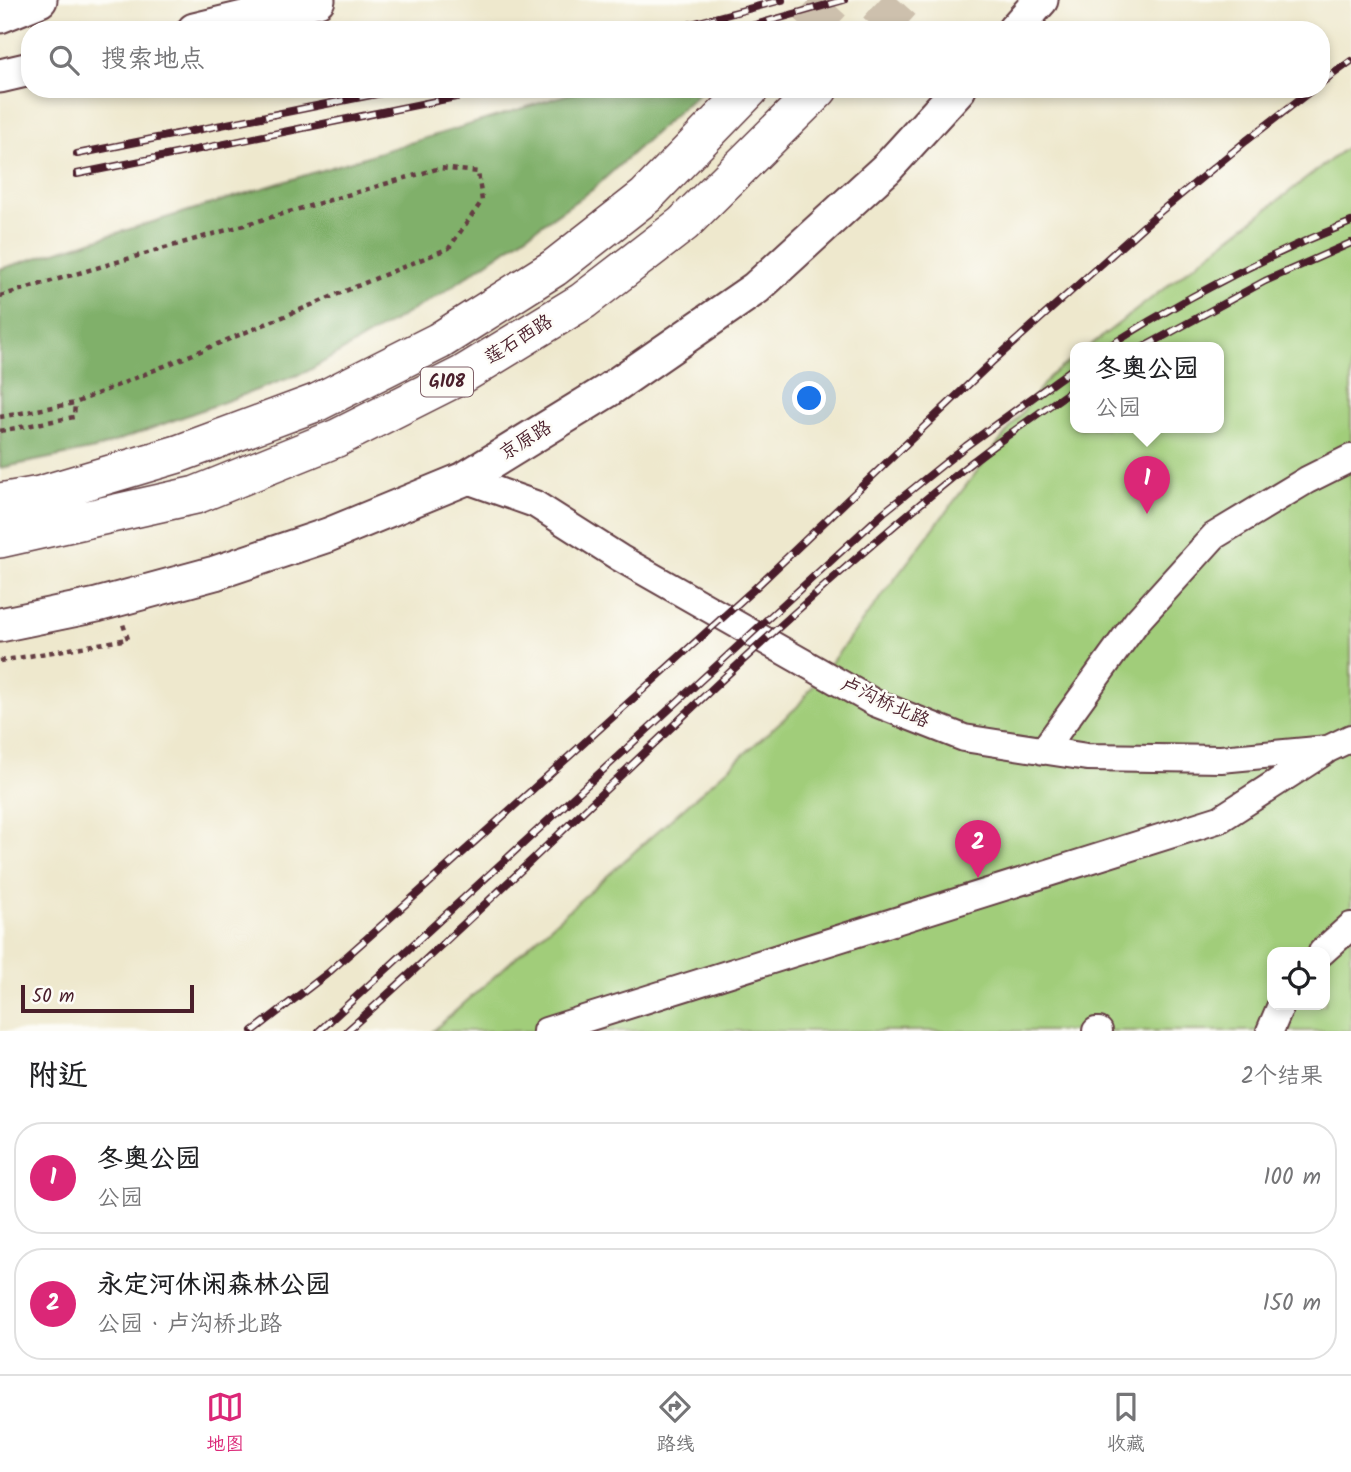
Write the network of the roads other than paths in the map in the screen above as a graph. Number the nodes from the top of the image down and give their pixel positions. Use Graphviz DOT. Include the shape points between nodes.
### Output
graph roads {
  1 [pos="40,0"];
  2 [pos="318,0"];
  3 [pos="1041,0"];
  4 [pos="0,16"];
  5 [pos="231,21"];
  6 [pos="1022,21"];
  7 [pos="21,71"];
  8 [pos="0,76"];
  9 [pos="741,98"];
  10 [pos="811,98"];
  11 [pos="951,98"];
  12 [pos="1351,458"];
  13 [pos="464,479"];
  14 [pos="0,502"];
  15 [pos="0,539"];
  16 [pos="0,625"];
  17 [pos="1339,743"];
  18 [pos="1043,751"];
  19 [pos="1351,926"];
  20 [pos="1328,947"];
  21 [pos="1279,1010"];
  22 [pos="546,1031"];
  23 [pos="1270,1031"];
  1 -- 4 [label="main road"];
  2 -- 5 [label="main road"];
  3 -- 6 [label="main road"];
  7 -- 8 [label="main road"];
  9 -- 14 [label="highway, G108" via="646,196 554,268 439,341 318,402 178,454 40,495"];
  10 -- 15 [label="highway, 莲石西路 / G108" via="683,224 583,301 462,375 337,438 196,495"];
  11 -- 13 [label="main road, 京原路" via="887,168 756,288 607,391"];
  12 -- 18 [label="street" via="1214,536 1137,621"];
  13 -- 16 [label="main road, 京原路" via="327,535 215,573"];
  13 -- 18 [label="street, 卢沟桥北路" via="535,504 620,558 875,703 964,738"];
  17 -- 18 [label="street, 卢沟桥北路" via="1222,759 1087,757"];
  17 -- 22 [label="street" via="1220,819"];
  19 -- 20 [label="street"];
  21 -- 23 [label="street"];
}
